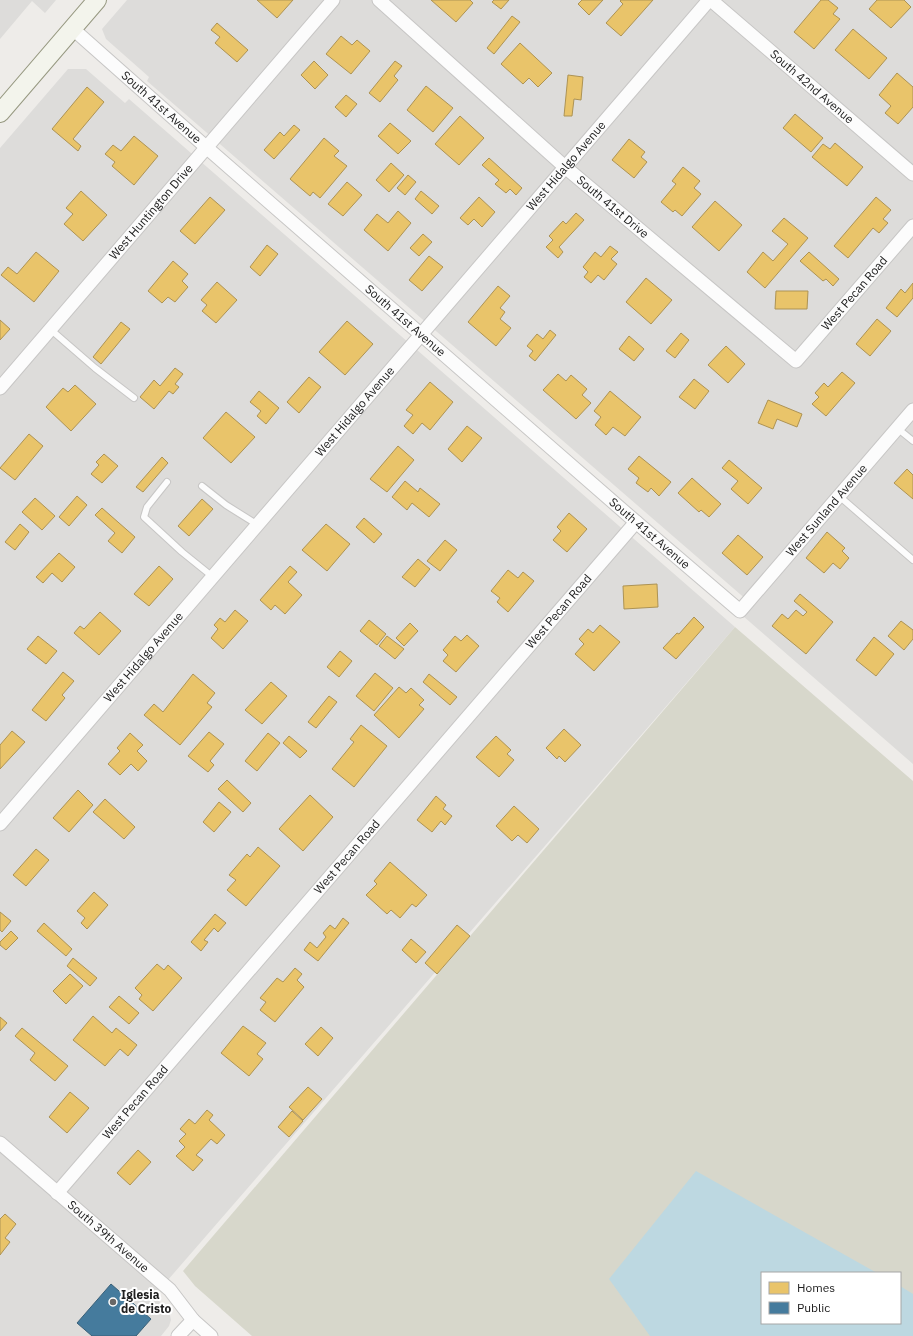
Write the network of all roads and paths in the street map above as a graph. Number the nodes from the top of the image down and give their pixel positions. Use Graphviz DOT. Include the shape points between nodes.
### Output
graph roads {
  1 [pos="97,0"];
  2 [pos="333,0"];
  3 [pos="379,0"];
  4 [pos="710,0"];
  5 [pos="73,29"];
  6 [pos="0,113"];
  7 [pos="206,147"];
  8 [pos="565,167"];
  9 [pos="913,174"];
  10 [pos="913,226"];
  11 [pos="50,329"];
  12 [pos="422,335"];
  13 [pos="796,361"];
  14 [pos="0,388"];
  15 [pos="134,398"];
  16 [pos="913,410"];
  17 [pos="897,428"];
  18 [pos="913,442"];
  19 [pos="167,482"];
  20 [pos="202,486"];
  21 [pos="839,496"];
  22 [pos="636,522"];
  23 [pos="258,525"];
  24 [pos="913,560"];
  25 [pos="213,577"];
  26 [pos="740,610"];
  27 [pos="0,824"];
  28 [pos="0,1143"];
  29 [pos="57,1193"];
  30 [pos="193,1320"];
  31 [pos="178,1336"];
  32 [pos="211,1336"];
  1 -- 5 [label="main road"];
  2 -- 7 [label="street, West Huntington Drive"];
  3 -- 8 [label="street, South 41st Drive"];
  4 -- 8 [label="street, West Hidalgo Avenue"];
  4 -- 9 [label="street, South 42nd Avenue"];
  5 -- 6 [label="main road"];
  5 -- 7 [label="street, South 41st Avenue"];
  7 -- 11 [label="street, West Huntington Drive"];
  7 -- 12 [label="street, South 41st Avenue"];
  8 -- 12 [label="street, West Hidalgo Avenue"];
  8 -- 13 [label="street, South 41st Drive"];
  10 -- 13 [label="street, West Pecan Road"];
  11 -- 14 [label="street, West Huntington Drive"];
  11 -- 15 [label="lane"];
  12 -- 22 [label="street, South 41st Avenue"];
  12 -- 23 [label="street, West Hidalgo Avenue"];
  16 -- 17 [label="street, West Sunland Avenue"];
  17 -- 18 [label="lane"];
  17 -- 21 [label="street, West Sunland Avenue"];
  19 -- 25 [label="lane" via="147,507 144,517"];
  20 -- 23 [label="lane" via="226,506"];
  21 -- 24 [label="lane"];
  21 -- 26 [label="street, West Sunland Avenue"];
  22 -- 26 [label="street, South 41st Avenue"];
  22 -- 29 [label="street, West Pecan Road"];
  23 -- 25 [label="street, West Hidalgo Avenue"];
  25 -- 27 [label="street, West Hidalgo Avenue"];
  28 -- 29 [label="street, South 39th Avenue"];
  29 -- 30 [label="street, South 39th Avenue" via="170,1290"];
  30 -- 31 [label="street"];
  30 -- 32 [label="street, South 39th Avenue"];
}
